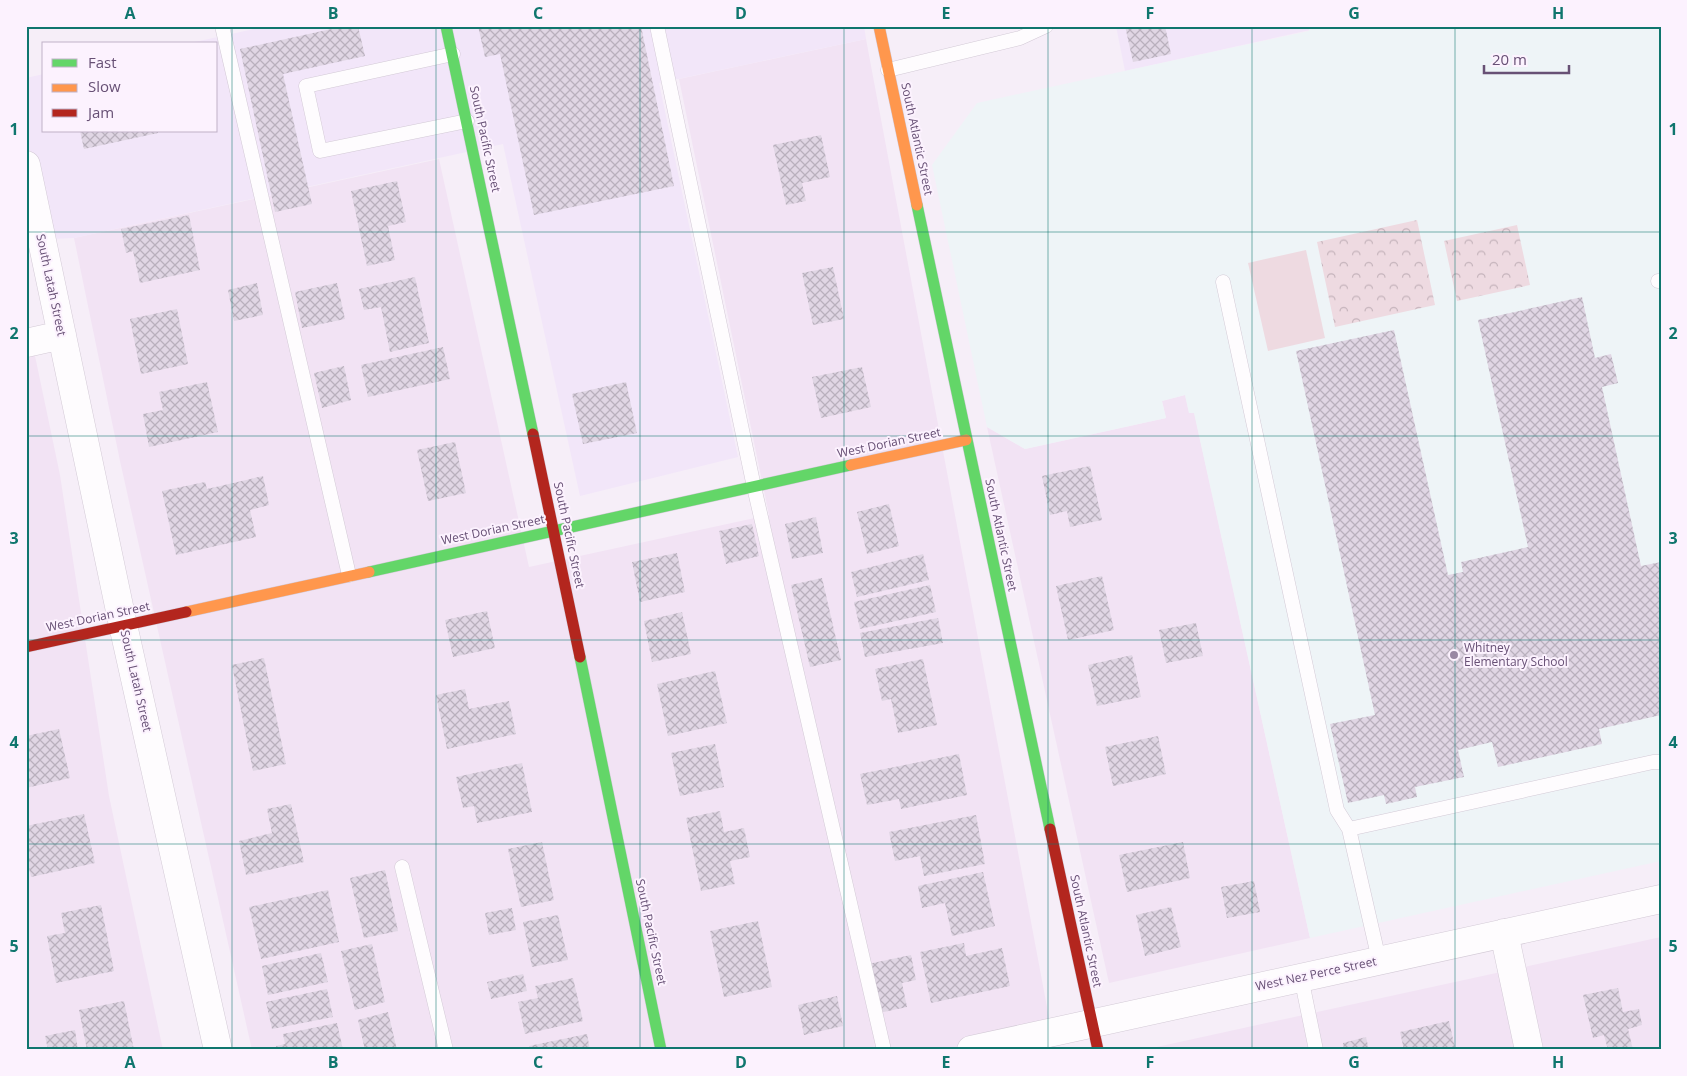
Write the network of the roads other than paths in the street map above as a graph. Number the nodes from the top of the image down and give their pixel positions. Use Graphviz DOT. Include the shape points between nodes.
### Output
graph roads {
  1 [pos="222,26"];
  2 [pos="446,26"];
  3 [pos="657,26"];
  4 [pos="879,26"];
  5 [pos="1046,26"];
  6 [pos="452,54"];
  7 [pos="888,70"];
  8 [pos="467,121"];
  9 [pos="26,164"];
  10 [pos="1223,282"];
  11 [pos="62,335"];
  12 [pos="26,343"];
  13 [pos="966,440"];
  14 [pos="754,487"];
  15 [pos="554,530"];
  16 [pos="349,575"];
  17 [pos="124,625"];
  18 [pos="26,647"];
  19 [pos="1661,762"];
  20 [pos="1349,829"];
  21 [pos="402,867"];
  22 [pos="1661,899"];
  23 [pos="1504,933"];
  24 [pos="1379,960"];
  25 [pos="1301,978"];
  26 [pos="1092,1023"];
  27 [pos="218,1050"];
  28 [pos="446,1050"];
  29 [pos="661,1050"];
  30 [pos="884,1050"];
  31 [pos="971,1050"];
  32 [pos="1098,1050"];
  33 [pos="1316,1050"];
  34 [pos="1529,1050"];
  1 -- 16 [label="lane"];
  2 -- 6 [label="street, South Pacific Street"];
  3 -- 14 [label="lane"];
  4 -- 7 [label="street, South Atlantic Street"];
  5 -- 7 [label="lane" via="1020,38"];
  6 -- 8 [label="street, South Pacific Street"];
  6 -- 8 [label="lane" via="306,86 320,151"];
  7 -- 13 [label="street, South Atlantic Street"];
  8 -- 15 [label="street, South Pacific Street"];
  9 -- 11 [label="street, South Latah Street"];
  10 -- 20 [label="lane" via="1337,810"];
  11 -- 12 [label="street"];
  11 -- 17 [label="street, South Latah Street"];
  13 -- 14 [label="street, West Dorian Street"];
  13 -- 26 [label="street, South Atlantic Street"];
  14 -- 15 [label="street, West Dorian Street"];
  14 -- 30 [label="lane"];
  15 -- 16 [label="street, West Dorian Street"];
  15 -- 29 [label="street, South Pacific Street"];
  16 -- 17 [label="street, West Dorian Street"];
  17 -- 18 [label="street, West Dorian Street"];
  17 -- 27 [label="street, South Latah Street"];
  19 -- 20 [label="lane"];
  20 -- 24 [label="lane"];
  21 -- 28 [label="lane"];
  22 -- 23 [label="street, West Nez Perce Street"];
  23 -- 24 [label="street, West Nez Perce Street"];
  23 -- 34 [label="street"];
  24 -- 25 [label="street, West Nez Perce Street"];
  25 -- 26 [label="street, West Nez Perce Street"];
  25 -- 33 [label="lane"];
  26 -- 31 [label="street, West Nez Perce Street"];
  26 -- 32 [label="street, South Atlantic Street"];
}
